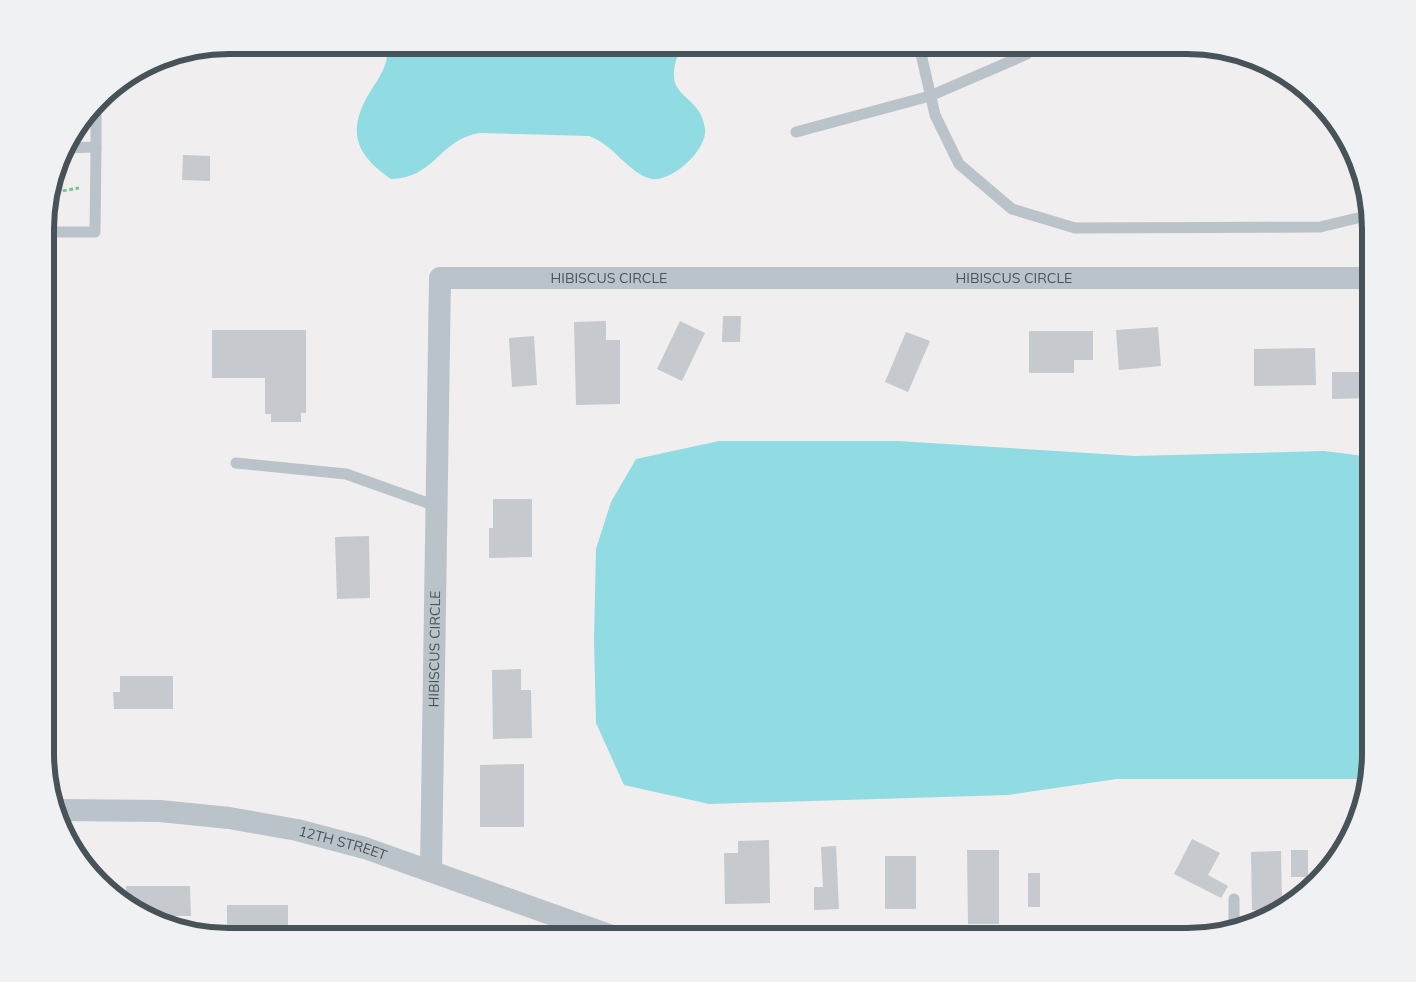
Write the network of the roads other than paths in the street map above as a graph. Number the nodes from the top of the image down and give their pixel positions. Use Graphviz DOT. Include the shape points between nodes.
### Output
graph roads {
  1 [pos="920,54"];
  2 [pos="1027,54"];
  3 [pos="930,96"];
  4 [pos="96,114"];
  5 [pos="796,132"];
  6 [pos="96,147"];
  7 [pos="74,148"];
  8 [pos="1362,217"];
  9 [pos="54,232"];
  10 [pos="1362,278"];
  11 [pos="236,463"];
  12 [pos="436,506"];
  13 [pos="64,810"];
  14 [pos="431,870"];
  15 [pos="1234,899"];
  16 [pos="1234,922"];
  17 [pos="590,928"];
  1 -- 3 [label="lane"];
  2 -- 3 [label="lane"];
  3 -- 5 [label="lane"];
  3 -- 8 [label="lane" via="959,164 1012,208 1075,228 1320,227"];
  4 -- 6 [label="lane"];
  6 -- 7 [label="lane"];
  6 -- 9 [label="lane" via="96,232"];
  10 -- 12 [label="street, HIBISCUS CIRCLE" via="440,278"];
  11 -- 12 [label="lane" via="346,474"];
  12 -- 14 [label="street, HIBISCUS CIRCLE"];
  13 -- 14 [label="street, 12TH STREET" via="160,811 229,818 297,830"];
  14 -- 17 [label="street, 12TH STREET"];
  15 -- 16 [label="lane"];
}
